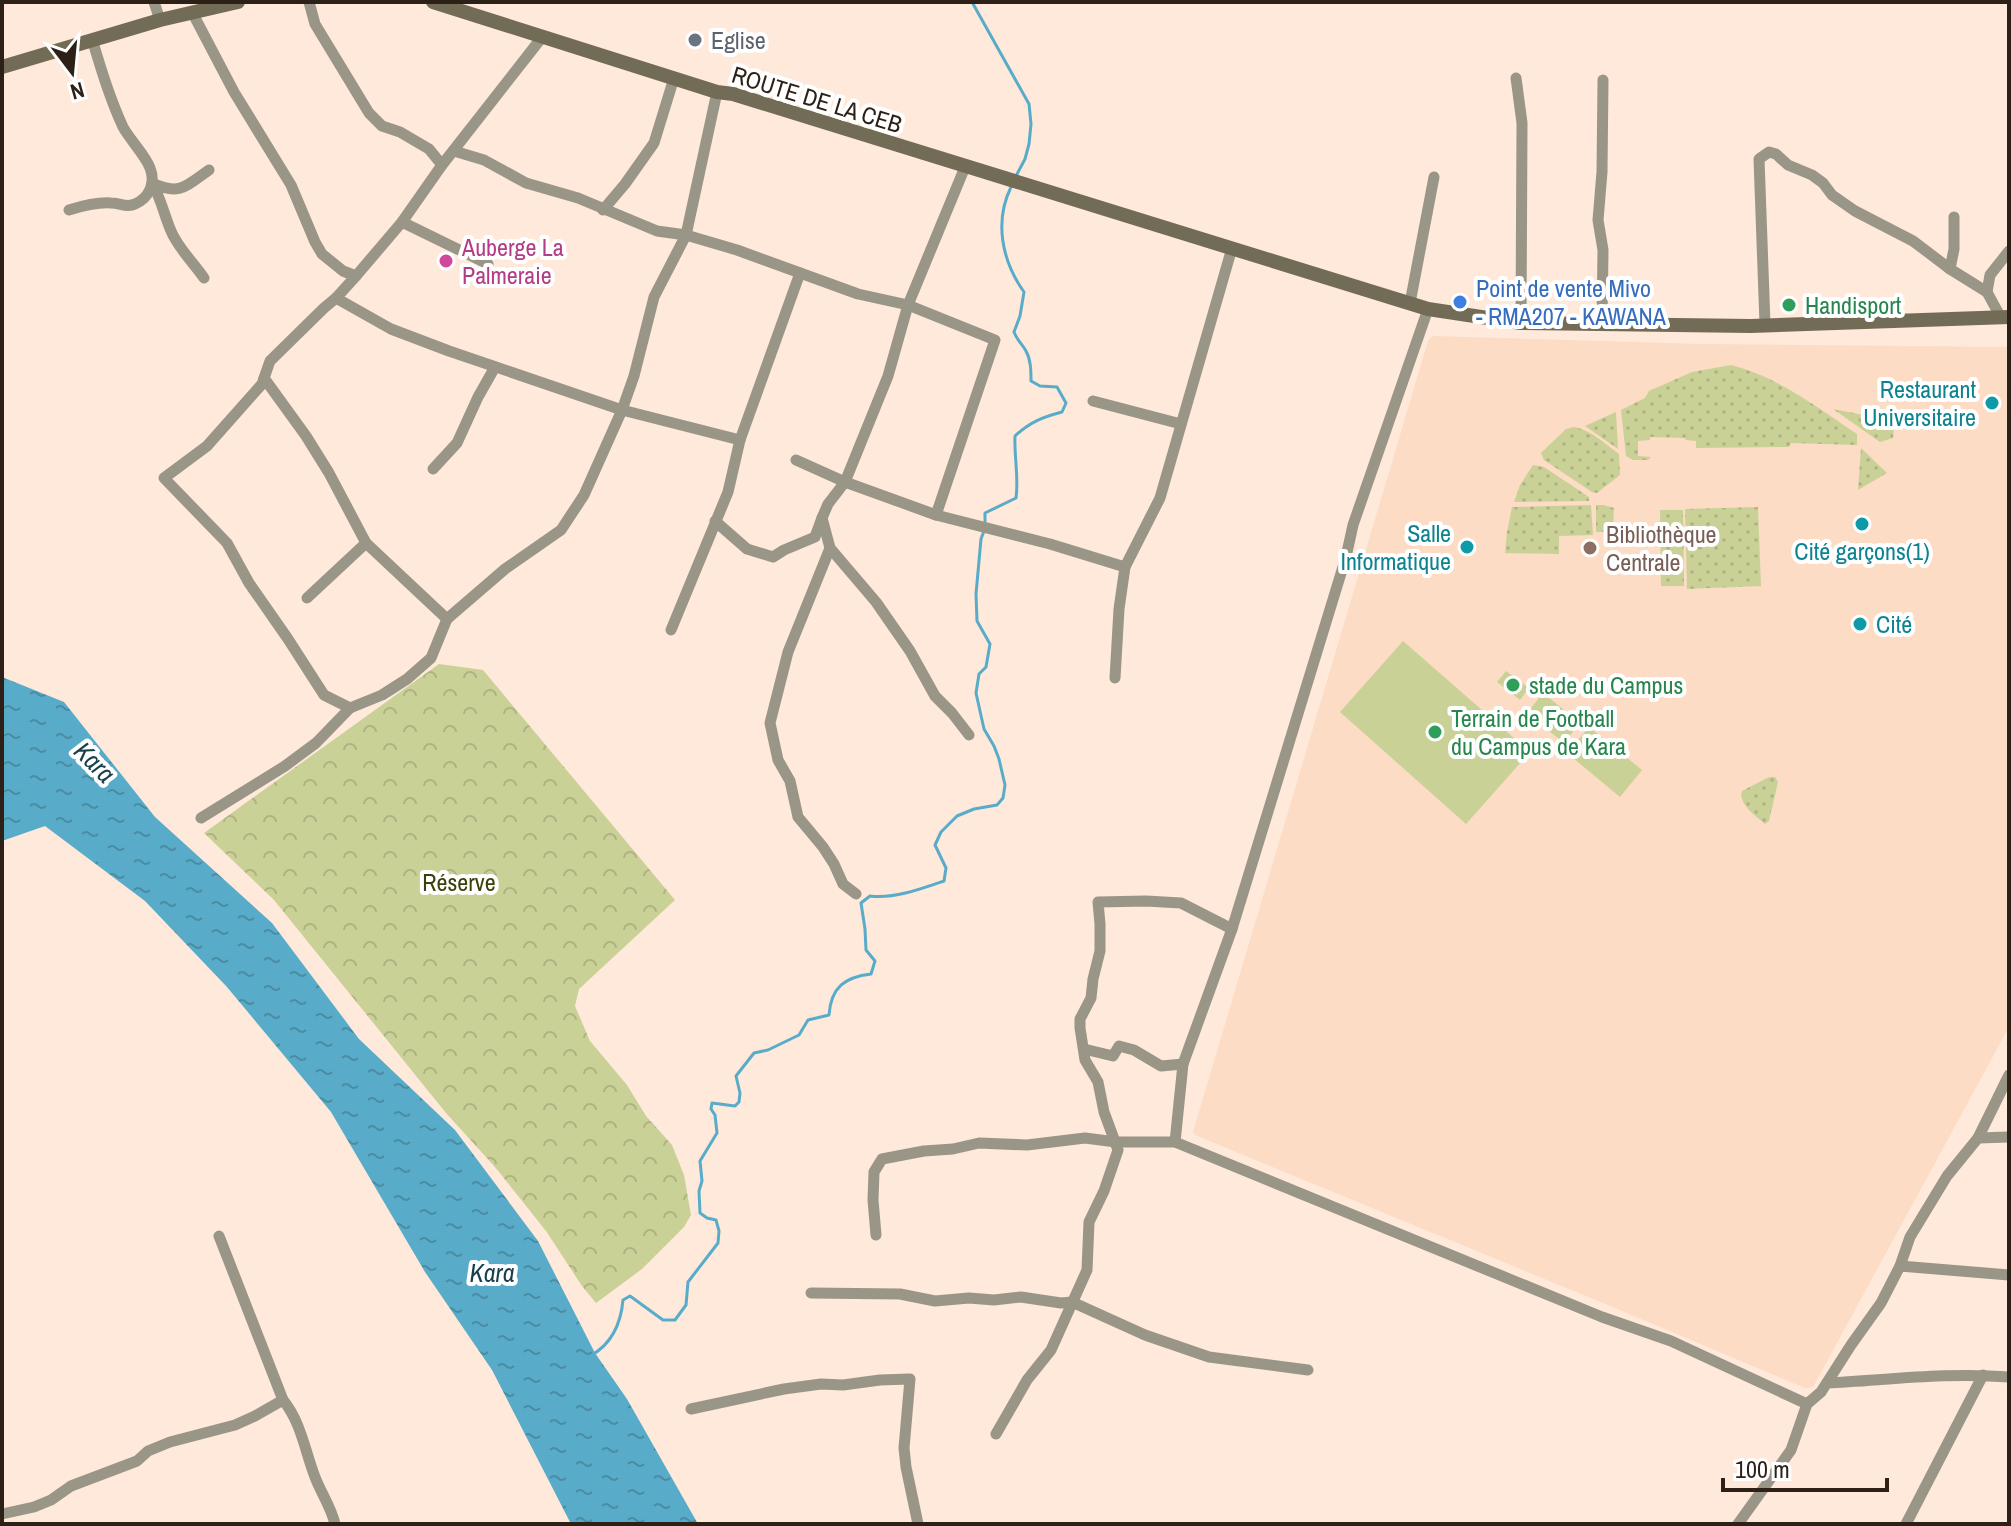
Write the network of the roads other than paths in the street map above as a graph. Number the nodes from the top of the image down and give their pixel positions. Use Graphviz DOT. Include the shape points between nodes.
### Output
graph roads {
  1 [pos="154,2"];
  2 [pos="238,2"];
  3 [pos="309,2"];
  4 [pos="433,2"];
  5 [pos="192,12"];
  6 [pos="160,20"];
  7 [pos="543,36"];
  8 [pos="92,39"];
  9 [pos="2,67"];
  10 [pos="674,78"];
  11 [pos="1516,78"];
  12 [pos="1603,80"];
  13 [pos="717,92"];
  14 [pos="454,151"];
  15 [pos="442,165"];
  16 [pos="965,167"];
  17 [pos="209,170"];
  18 [pos="1434,177"];
  19 [pos="152,183"];
  20 [pos="69,210"];
  21 [pos="603,210"];
  22 [pos="1954,217"];
  23 [pos="402,222"];
  24 [pos="686,235"];
  25 [pos="1232,248"];
  26 [pos="2009,251"];
  27 [pos="488,264"];
  28 [pos="1950,269"];
  29 [pos="800,273"];
  30 [pos="356,276"];
  31 [pos="204,278"];
  32 [pos="1987,292"];
  33 [pos="336,298"];
  34 [pos="1410,303"];
  35 [pos="908,305"];
  36 [pos="1428,309"];
  37 [pos="2004,317"];
  38 [pos="1521,323"];
  39 [pos="1602,323"];
  40 [pos="1765,324"];
  41 [pos="495,367"];
  42 [pos="264,378"];
  43 [pos="1093,401"];
  44 [pos="622,410"];
  45 [pos="1181,424"];
  46 [pos="740,440"];
  47 [pos="796,460"];
  48 [pos="433,469"];
  49 [pos="845,482"];
  50 [pos="936,515"];
  51 [pos="822,518"];
  52 [pos="715,521"];
  53 [pos="366,543"];
  54 [pos="830,548"];
  55 [pos="1125,567"];
  56 [pos="307,598"];
  57 [pos="447,619"];
  58 [pos="671,630"];
  59 [pos="1115,678"];
  60 [pos="350,708"];
  61 [pos="969,735"];
  62 [pos="201,818"];
  63 [pos="856,894"];
  64 [pos="1232,929"];
  65 [pos="1084,1049"];
  66 [pos="1183,1064"];
  67 [pos="2009,1075"];
  68 [pos="2009,1137"];
  69 [pos="1978,1138"];
  70 [pos="1116,1142"];
  71 [pos="1175,1142"];
  72 [pos="876,1235"];
  73 [pos="219,1236"];
  74 [pos="1900,1266"];
  75 [pos="2009,1275"];
  76 [pos="811,1293"];
  77 [pos="1072,1302"];
  78 [pos="1308,1370"];
  79 [pos="1983,1375"];
  80 [pos="2009,1377"];
  81 [pos="1827,1383"];
  82 [pos="283,1400"];
  83 [pos="1807,1404"];
  84 [pos="691,1409"];
  85 [pos="996,1434"];
  86 [pos="2,1514"];
  87 [pos="335,1524"];
  88 [pos="918,1524"];
  89 [pos="1738,1524"];
  90 [pos="1906,1524"];
  1 -- 6 [label="street"];
  2 -- 5 [label="main road"];
  3 -- 15 [label="street" via="315,24 369,113 382,126 429,149"];
  4 -- 7 [label="main road, ROUTE DE LA CEB"];
  5 -- 6 [label="main road"];
  5 -- 30 [label="street" via="291,185 322,254"];
  6 -- 8 [label="main road"];
  7 -- 10 [label="main road, ROUTE DE LA CEB"];
  7 -- 14 [label="street"];
  8 -- 9 [label="main road"];
  8 -- 19 [label="street" via="124,128 151,168"];
  10 -- 13 [label="main road, ROUTE DE LA CEB"];
  10 -- 21 [label="street" via="654,143"];
  11 -- 38 [label="street" via="1522,123"];
  12 -- 39 [label="street" via="1598,220"];
  13 -- 16 [label="main road, ROUTE DE LA CEB"];
  13 -- 24 [label="street"];
  14 -- 15 [label="street"];
  14 -- 21 [label="street"];
  15 -- 23 [label="street"];
  16 -- 25 [label="main road, ROUTE DE LA CEB"];
  16 -- 35 [label="street"];
  17 -- 19 [label="street" via="180,189 168,191"];
  18 -- 34 [label="street"];
  19 -- 20 [label="street" via="150,193 129,206 111,203"];
  19 -- 31 [label="street" via="171,231"];
  21 -- 24 [label="street" via="657,231"];
  22 -- 28 [label="street"];
  23 -- 27 [label="street"];
  23 -- 30 [label="street"];
  24 -- 29 [label="street"];
  24 -- 44 [label="street" via="654,297"];
  25 -- 34 [label="main road, ROUTE DE LA CEB"];
  25 -- 45 [label="street"];
  26 -- 32 [label="street" via="1990,275"];
  28 -- 32 [label="street"];
  28 -- 40 [label="street" via="1913,241 1855,211 1812,175 1769,152 1759,159"];
  29 -- 35 [label="street"];
  29 -- 46 [label="street"];
  30 -- 33 [label="street"];
  32 -- 37 [label="street"];
  33 -- 41 [label="street" via="391,329"];
  33 -- 42 [label="street" via="270,361"];
  34 -- 36 [label="main road, ROUTE DE LA CEB"];
  35 -- 49 [label="street" via="888,376"];
  35 -- 50 [label="street" via="995,340"];
  36 -- 38 [label="main road, ROUTE DE LA CEB"];
  36 -- 64 [label="street" via="1353,525"];
  37 -- 40 [label="main road, ROUTE DE LA CEB"];
  38 -- 39 [label="main road, ROUTE DE LA CEB"];
  39 -- 40 [label="main road, ROUTE DE LA CEB"];
  41 -- 44 [label="street"];
  41 -- 48 [label="street" via="457,443"];
  42 -- 53 [label="street" via="329,473"];
  42 -- 60 [label="street" via="207,446 164,478 227,543 324,695"];
  43 -- 45 [label="street"];
  44 -- 46 [label="street"];
  44 -- 57 [label="street" via="584,495 561,530"];
  45 -- 55 [label="street" via="1160,498"];
  46 -- 52 [label="street"];
  47 -- 49 [label="street"];
  49 -- 50 [label="street"];
  49 -- 51 [label="street"];
  50 -- 55 [label="street"];
  51 -- 52 [label="street" via="815,537 773,557 747,549"];
  51 -- 54 [label="street"];
  52 -- 58 [label="street"];
  53 -- 56 [label="street"];
  53 -- 57 [label="street"];
  54 -- 61 [label="street" via="876,602 935,696"];
  54 -- 63 [label="street" via="788,652 770,723 798,817 823,847 843,884"];
  55 -- 59 [label="street"];
  57 -- 60 [label="street" via="431,658 382,695"];
  60 -- 62 [label="street" via="285,766"];
  64 -- 65 [label="street" via="1181,903 1098,902 1100,951 1091,998 1080,1019"];
  64 -- 66 [label="street"];
  65 -- 66 [label="street" via="1113,1056 1119,1046 1161,1066"];
  65 -- 70 [label="street"];
  66 -- 71 [label="street"];
  67 -- 69 [label="street"];
  68 -- 69 [label="street"];
  69 -- 74 [label="street" via="1947,1176 1910,1237"];
  70 -- 71 [label="street"];
  70 -- 72 [label="street" via="1085,1138 1027,1145 979,1143 882,1159 874,1172"];
  70 -- 77 [label="street" via="1118,1150 1089,1222 1087,1270"];
  71 -- 83 [label="street" via="1671,1341"];
  73 -- 82 [label="street"];
  74 -- 75 [label="street"];
  74 -- 81 [label="street"];
  76 -- 77 [label="street"];
  77 -- 78 [label="street" via="1209,1357"];
  77 -- 85 [label="street" via="1051,1350"];
  79 -- 80 [label="street"];
  79 -- 81 [label="street"];
  79 -- 90 [label="street"];
  81 -- 83 [label="street"];
  82 -- 86 [label="street" via="235,1425 148,1451 51,1500"];
  82 -- 87 [label="street" via="294,1413"];
  83 -- 89 [label="street" via="1791,1450"];
  84 -- 88 [label="street" via="784,1389 910,1379 904,1448"];
}
